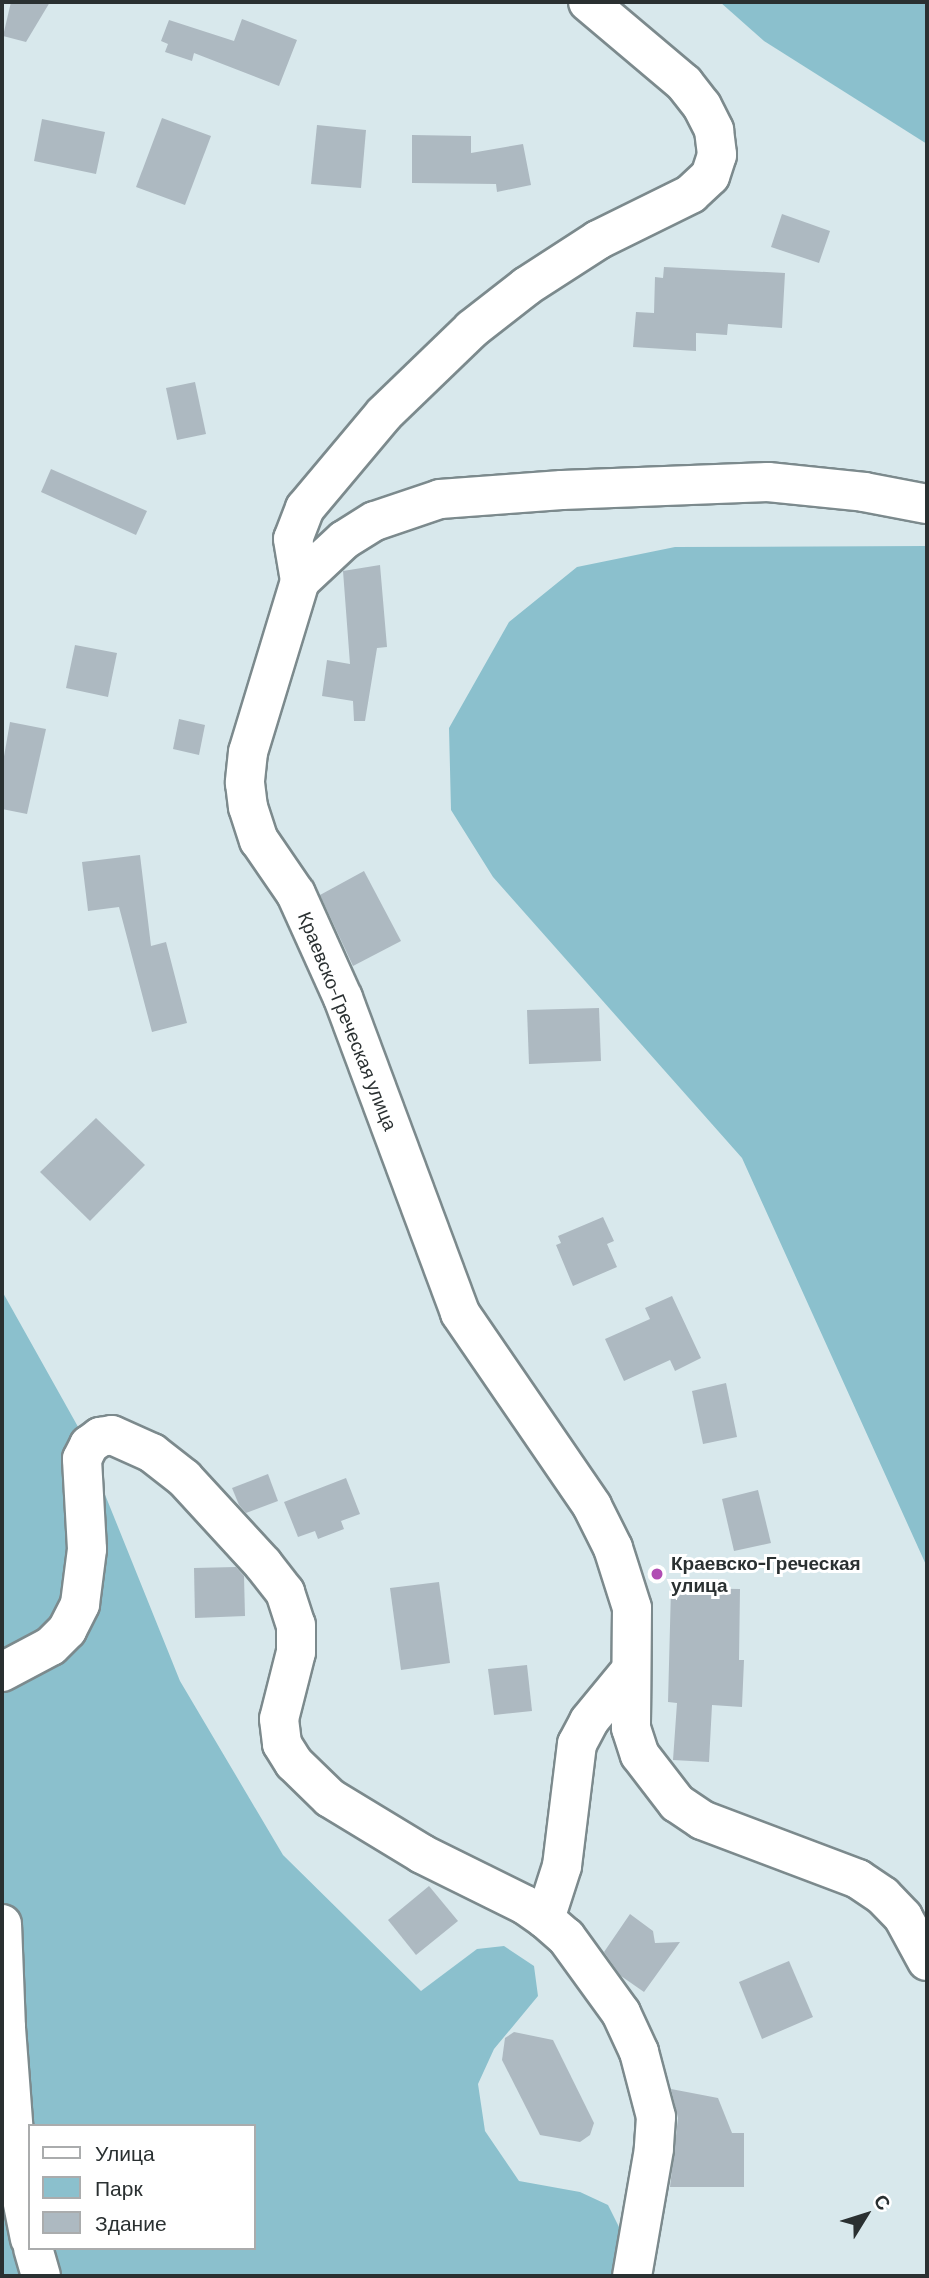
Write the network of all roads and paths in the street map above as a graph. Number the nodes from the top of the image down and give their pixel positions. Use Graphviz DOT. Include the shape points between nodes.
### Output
graph roads {
  1 [pos="588,2"];
  2 [pos="927,504"];
  3 [pos="300,581"];
  4 [pos="6,1665"];
  5 [pos="631,1670"];
  6 [pos="545,1919"];
  7 [pos="2,1924"];
  8 [pos="927,1961"];
  9 [pos="4,2029"];
  10 [pos="28,2229"];
  11 [pos="34,2250"];
  12 [pos="41,2276"];
  13 [pos="632,2276"];
  1 -- 3 [label="street, Краевско-Греческая улица" via="684,83 702,106 715,130 717,155 710,177 691,194 598,240 527,286 424,375 375,424 304,508 293,539"];
  2 -- 3 [label="street" via="768,482 440,499 375,521 344,540"];
  3 -- 5 [label="street, Краевско-Греческая улица" via="248,752 248,807 259,840 296,894 343,998 460,1313 592,1506 613,1548 632,1608"];
  4 -- 6 [label="street" via="51,1646 67,1630 80,1604 87,1549 82,1458 100,1437 123,1438 184,1478 285,1592 296,1625 296,1652 279,1720 282,1744 294,1763 330,1798 422,1854"];
  5 -- 6 [label="street" via="589,1721 577,1744 562,1866"];
  5 -- 8 [label="street, Краевско-Греческая улица" via="631,1728 640,1755 677,1803 702,1820 858,1879 903,1917"];
  6 -- 13 [label="street" via="566,1937 621,2013 651,2091 656,2117 654,2149"];
  7 -- 9 [label="street"];
  9 -- 10 [label="street" via="17,2174"];
  11 -- 12 [label="street"];
}
